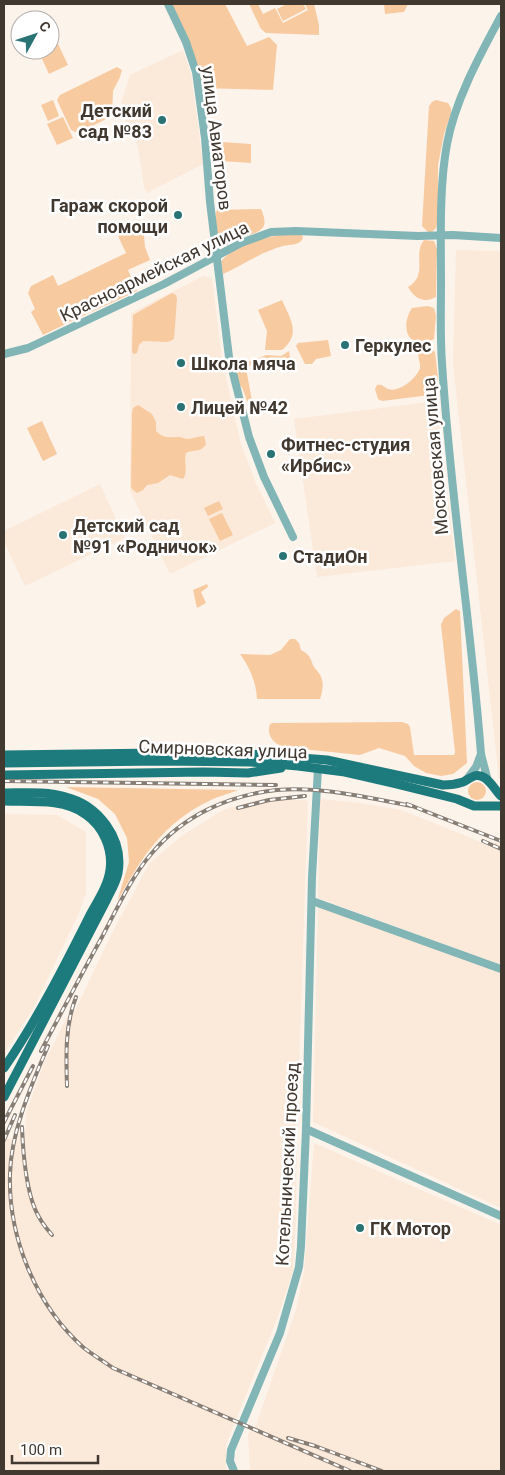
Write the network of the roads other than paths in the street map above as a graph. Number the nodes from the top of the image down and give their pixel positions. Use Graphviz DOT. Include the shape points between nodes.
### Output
graph roads {
  1 [pos="168,4"];
  2 [pos="501,16"];
  3 [pos="442,236"];
  4 [pos="501,238"];
  5 [pos="217,256"];
  6 [pos="4,354"];
  7 [pos="293,537"];
  8 [pos="481,754"];
  9 [pos="4,755"];
  10 [pos="4,763"];
  11 [pos="298,766"];
  12 [pos="318,768"];
  13 [pos="4,775"];
  14 [pos="466,780"];
  15 [pos="490,783"];
  16 [pos="4,793"];
  17 [pos="501,796"];
  18 [pos="4,801"];
  19 [pos="467,803"];
  20 [pos="482,806"];
  21 [pos="501,806"];
  22 [pos="315,840"];
  23 [pos="315,902"];
  24 [pos="311,934"];
  25 [pos="501,969"];
  26 [pos="4,1068"];
  27 [pos="4,1097"];
  28 [pos="306,1129"];
  29 [pos="501,1216"];
  30 [pos="234,1471"];
  1 -- 5 [label="street, улица Авиаторов" via="196,72"];
  2 -- 3 [label="street, Московская улица" via="474,67 447,143"];
  3 -- 4 [label="street, Красноармейская улица"];
  3 -- 5 [label="street, Красноармейская улица" via="282,231 257,237"];
  3 -- 8 [label="street, Московская улица" via="441,362"];
  5 -- 6 [label="street, Красноармейская улица" via="28,348"];
  5 -- 7 [label="street, улица Авиаторов" via="222,316 241,411 264,477"];
  8 -- 14 [label="street"];
  8 -- 15 [label="street, Московская улица"];
  9 -- 14 [label="main road, Смирновская улица" via="251,754 328,760 443,785"];
  10 -- 11 [label="main road, Смирновская улица" via="178,761"];
  11 -- 12 [label="main road, Смирновская улица"];
  11 -- 13 [label="main road" via="248,773"];
  12 -- 19 [label="main road, Смирновская улица" via="393,783"];
  12 -- 22 [label="street, Котельнический проезд"];
  14 -- 15 [label="main road, Смирновская улица" via="478,776"];
  14 -- 19 [label="main road" via="461,792"];
  15 -- 17 [label="main road"];
  15 -- 20 [label="main road" via="490,799"];
  16 -- 27 [label="main road" via="64,796 88,806 112,834 119,858 118,874 106,902"];
  18 -- 26 [label="main road" via="61,804 84,813 100,828 110,859 105,885 81,934"];
  19 -- 20 [label="main road, Смирновская улица"];
  20 -- 21 [label="main road, Смирновская улица"];
  22 -- 23 [label="street, Котельнический проезд"];
  22 -- 24 [label="street, Котельнический проезд"];
  23 -- 24 [label="street, Котельнический проезд"];
  23 -- 25 [label="street"];
  24 -- 28 [label="street, Котельнический проезд"];
  28 -- 29 [label="street"];
  28 -- 30 [label="street, Котельнический проезд" via="299,1267 280,1333 231,1450 230,1461"];
}
